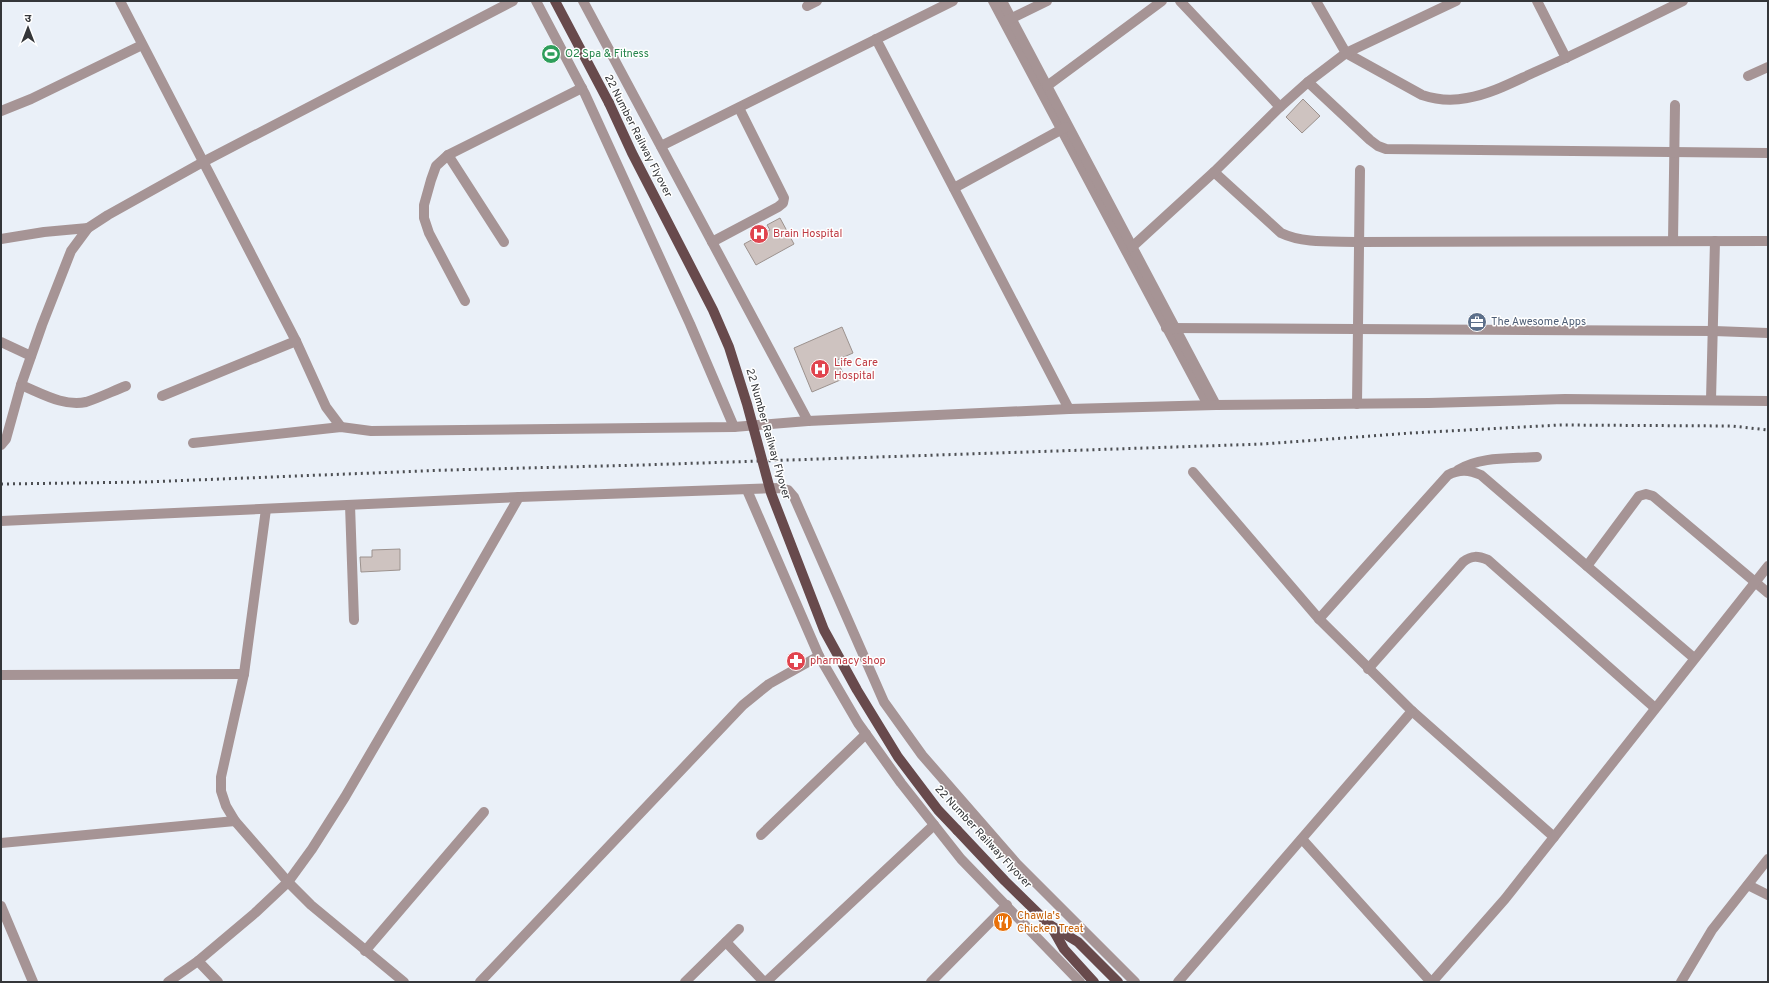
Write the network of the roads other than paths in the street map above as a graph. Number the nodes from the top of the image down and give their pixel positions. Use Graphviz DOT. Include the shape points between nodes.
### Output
graph roads {
  1 [pos="120,1"];
  2 [pos="513,1"];
  3 [pos="536,1"];
  4 [pos="556,1"];
  5 [pos="583,1"];
  6 [pos="953,1"];
  7 [pos="993,1"];
  8 [pos="1002,1"];
  9 [pos="1047,1"];
  10 [pos="1162,1"];
  11 [pos="1180,1"];
  12 [pos="1316,1"];
  13 [pos="1456,1"];
  14 [pos="1537,1"];
  15 [pos="1683,1"];
  16 [pos="1007,20"];
  17 [pos="876,39"];
  18 [pos="142,45"];
  19 [pos="1346,53"];
  20 [pos="1566,58"];
  21 [pos="1768,67"];
  22 [pos="1748,76"];
  23 [pos="1308,82"];
  24 [pos="1047,86"];
  25 [pos="582,88"];
  26 [pos="1675,105"];
  27 [pos="1280,107"];
  28 [pos="739,108"];
  29 [pos="1,111"];
  30 [pos="1064,128"];
  31 [pos="661,146"];
  32 [pos="1674,152"];
  33 [pos="1768,154"];
  34 [pos="448,155"];
  35 [pos="203,162"];
  36 [pos="1360,170"];
  37 [pos="1214,172"];
  38 [pos="954,188"];
  39 [pos="88,228"];
  40 [pos="1,239"];
  41 [pos="1673,241"];
  42 [pos="1715,241"];
  43 [pos="1768,241"];
  44 [pos="504,242"];
  45 [pos="712,242"];
  46 [pos="1359,242"];
  47 [pos="1132,247"];
  48 [pos="465,301"];
  49 [pos="1170,328"];
  50 [pos="1357,329"];
  51 [pos="1714,331"];
  52 [pos="1768,333"];
  53 [pos="296,341"];
  54 [pos="1,342"];
  55 [pos="31,356"];
  56 [pos="21,384"];
  57 [pos="126,386"];
  58 [pos="162,396"];
  59 [pos="1711,400"];
  60 [pos="1768,401"];
  61 [pos="1357,404"];
  62 [pos="1212,405"];
  63 [pos="1069,409"];
  64 [pos="808,421"];
  65 [pos="341,426"];
  66 [pos="734,428"];
  67 [pos="193,443"];
  68 [pos="1,445"];
  69 [pos="1537,457"];
  70 [pos="1456,471"];
  71 [pos="1193,472"];
  72 [pos="748,490"];
  73 [pos="519,496"];
  74 [pos="350,504"];
  75 [pos="266,508"];
  76 [pos="2,523"];
  77 [pos="1587,566"];
  78 [pos="1768,566"];
  79 [pos="1755,583"];
  80 [pos="1768,593"];
  81 [pos="1319,619"];
  82 [pos="354,620"];
  83 [pos="819,656"];
  84 [pos="1694,658"];
  85 [pos="1368,669"];
  86 [pos="244,674"];
  87 [pos="1,675"];
  88 [pos="1655,708"];
  89 [pos="1412,711"];
  90 [pos="866,734"];
  91 [pos="484,812"];
  92 [pos="235,821"];
  93 [pos="934,825"];
  94 [pos="761,835"];
  95 [pos="1554,837"];
  96 [pos="1302,839"];
  97 [pos="1,843"];
  98 [pos="1768,859"];
  99 [pos="288,882"];
  100 [pos="1748,885"];
  101 [pos="1768,894"];
  102 [pos="1007,905"];
  103 [pos="1,906"];
  104 [pos="1050,925"];
  105 [pos="739,929"];
  106 [pos="726,942"];
  107 [pos="365,951"];
  108 [pos="198,961"];
  109 [pos="33,982"];
  110 [pos="168,982"];
  111 [pos="218,982"];
  112 [pos="404,982"];
  113 [pos="480,982"];
  114 [pos="685,982"];
  115 [pos="765,982"];
  116 [pos="931,982"];
  117 [pos="1080,982"];
  118 [pos="1094,982"];
  119 [pos="1118,982"];
  120 [pos="1135,982"];
  121 [pos="1178,982"];
  122 [pos="1431,982"];
  123 [pos="1681,982"];
  1 -- 18 [label="street"];
  2 -- 35 [label="street"];
  3 -- 25 [label="street"];
  4 -- 104 [label="main road, 22 Number Railway Flyover, bridge" via="713,310 729,347 771,493 824,630 898,757 938,810 1004,881"];
  5 -- 31 [label="street"];
  6 -- 17 [label="street"];
  7 -- 16 [label="street"];
  8 -- 16 [label="street"];
  9 -- 16 [label="street"];
  10 -- 24 [label="street"];
  11 -- 27 [label="street"];
  12 -- 19 [label="street"];
  13 -- 19 [label="street"];
  14 -- 20 [label="street"];
  15 -- 20 [label="street"];
  16 -- 24 [label="street"];
  16 -- 30 [label="street"];
  17 -- 28 [label="street"];
  17 -- 38 [label="street"];
  18 -- 29 [label="street"];
  18 -- 35 [label="street"];
  19 -- 20 [label="street" via="1422,95 1433,99 1451,100 1487,94"];
  19 -- 23 [label="street"];
  21 -- 22 [label="street"];
  23 -- 27 [label="street"];
  23 -- 32 [label="street" via="1370,140 1386,149"];
  24 -- 30 [label="street"];
  25 -- 34 [label="street"];
  25 -- 66 [label="street" via="687,316"];
  26 -- 32 [label="street"];
  27 -- 37 [label="street"];
  28 -- 31 [label="street"];
  28 -- 45 [label="street" via="784,198 778,208"];
  30 -- 38 [label="street"];
  30 -- 47 [label="street"];
  30 -- 49 [label="street"];
  31 -- 45 [label="street"];
  32 -- 33 [label="street"];
  32 -- 41 [label="street"];
  34 -- 44 [label="street"];
  34 -- 48 [label="street" via="436,166 430,180 424,205 424,218 429,233"];
  35 -- 39 [label="street"];
  35 -- 53 [label="street"];
  36 -- 46 [label="street"];
  37 -- 46 [label="street" via="1281,233 1289,237"];
  37 -- 47 [label="street"];
  38 -- 63 [label="street"];
  39 -- 40 [label="street"];
  39 -- 55 [label="street" via="71,251"];
  41 -- 42 [label="street"];
  41 -- 46 [label="street"];
  42 -- 43 [label="street"];
  42 -- 51 [label="street"];
  45 -- 64 [label="street"];
  46 -- 50 [label="street"];
  47 -- 49 [label="street"];
  49 -- 50 [label="street"];
  49 -- 62 [label="street"];
  50 -- 51 [label="street"];
  50 -- 61 [label="street"];
  51 -- 52 [label="street"];
  51 -- 59 [label="street"];
  53 -- 58 [label="street"];
  53 -- 65 [label="street" via="326,407"];
  54 -- 55 [label="street"];
  55 -- 56 [label="street"];
  56 -- 57 [label="street" via="62,402 74,403 86,402"];
  56 -- 68 [label="street" via="6,439"];
  59 -- 60 [label="street"];
  59 -- 61 [label="street" via="1566,399"];
  61 -- 62 [label="street"];
  62 -- 63 [label="street"];
  63 -- 64 [label="street"];
  64 -- 66 [label="street"];
  65 -- 66 [label="street" via="371,432"];
  65 -- 67 [label="street"];
  69 -- 70 [label="street" via="1480,460"];
  70 -- 77 [label="street" via="1471,470 1481,475"];
  70 -- 81 [label="street" via="1448,475"];
  71 -- 81 [label="street"];
  72 -- 73 [label="street"];
  72 -- 83 [label="street"];
  72 -- 120 [label="street" via="780,488 788,490 794,496 884,702 913,744 1017,864"];
  73 -- 74 [label="street"];
  73 -- 99 [label="street" via="349,790"];
  74 -- 75 [label="street"];
  74 -- 82 [label="street"];
  75 -- 76 [label="street"];
  75 -- 86 [label="street"];
  77 -- 79 [label="street" via="1639,496 1646,494 1653,496"];
  77 -- 84 [label="street"];
  78 -- 79 [label="street"];
  79 -- 80 [label="street"];
  79 -- 84 [label="street"];
  81 -- 85 [label="street"];
  83 -- 90 [label="street"];
  83 -- 113 [label="street" via="769,684 743,705"];
  84 -- 88 [label="street"];
  85 -- 88 [label="street" via="1463,562 1469,557 1479,556 1488,560"];
  85 -- 89 [label="street"];
  86 -- 87 [label="street"];
  86 -- 92 [label="street" via="221,777 221,792"];
  88 -- 95 [label="street"];
  89 -- 95 [label="street"];
  89 -- 96 [label="street"];
  90 -- 93 [label="street"];
  90 -- 94 [label="street"];
  91 -- 107 [label="street"];
  92 -- 97 [label="street"];
  92 -- 99 [label="street"];
  93 -- 102 [label="street" via="961,859"];
  93 -- 115 [label="street"];
  95 -- 122 [label="street" via="1505,899"];
  96 -- 121 [label="street"];
  96 -- 122 [label="street"];
  98 -- 100 [label="street"];
  99 -- 107 [label="street"];
  99 -- 108 [label="street"];
  100 -- 101 [label="street"];
  100 -- 123 [label="street" via="1712,930"];
  102 -- 116 [label="street"];
  102 -- 117 [label="street"];
  103 -- 109 [label="street"];
  104 -- 118 [label="main road, 22 Number Railway Flyover" via="1064,949"];
  104 -- 119 [label="main road, 22 Number Railway Flyover" via="1078,942"];
  105 -- 106 [label="street"];
  106 -- 114 [label="street"];
  106 -- 115 [label="street"];
  107 -- 112 [label="street"];
  108 -- 110 [label="street"];
  108 -- 111 [label="street"];
}
